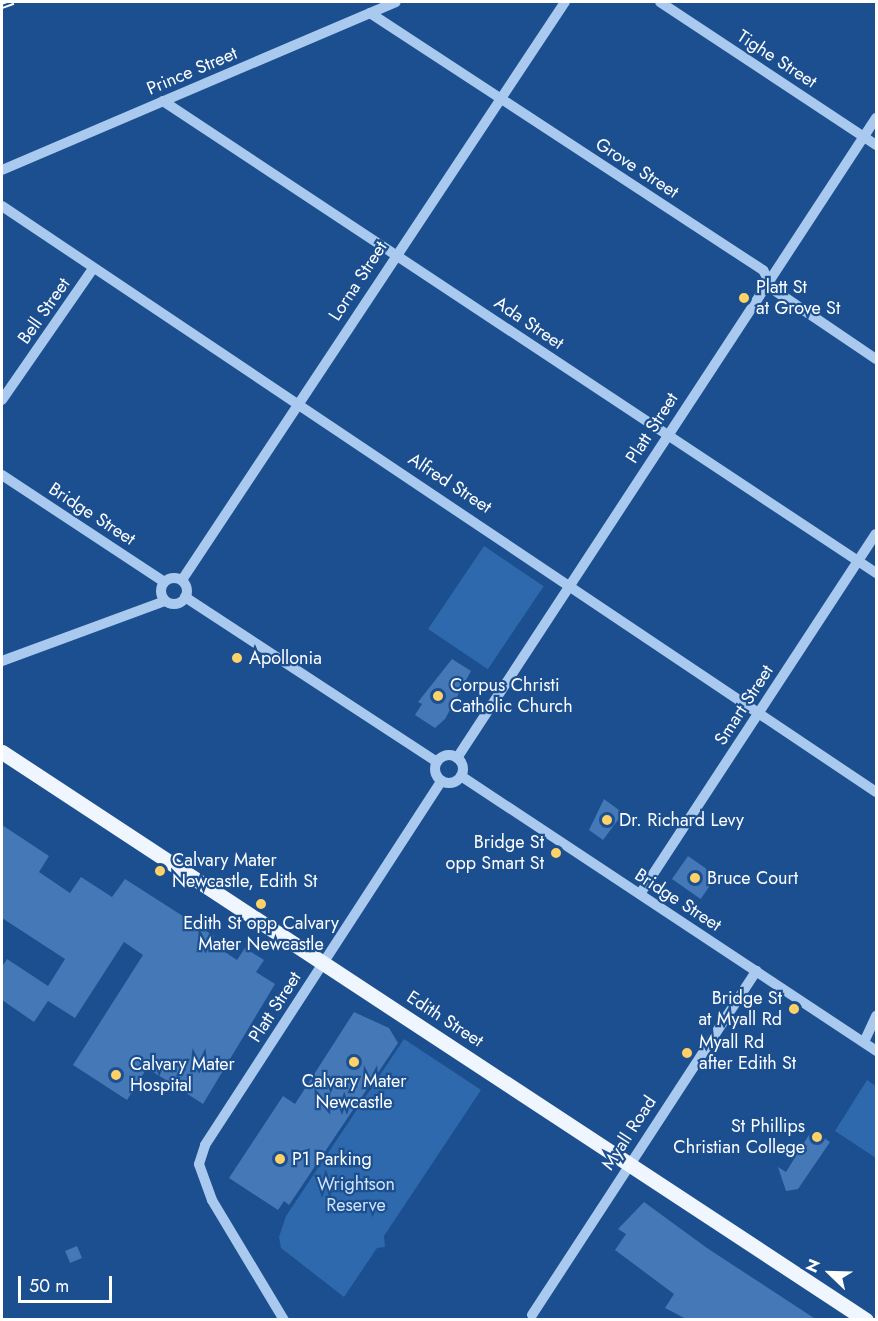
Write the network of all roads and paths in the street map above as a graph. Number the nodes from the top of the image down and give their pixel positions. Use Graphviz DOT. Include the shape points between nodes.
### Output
graph roads {
  1 [pos="396,2"];
  2 [pos="565,2"];
  3 [pos="660,2"];
  4 [pos="370,13"];
  5 [pos="499,97"];
  6 [pos="163,101"];
  7 [pos="876,118"];
  8 [pos="864,137"];
  9 [pos="876,145"];
  10 [pos="2,170"];
  11 [pos="2,206"];
  12 [pos="396,254"];
  13 [pos="92,270"];
  14 [pos="768,281"];
  15 [pos="876,358"];
  16 [pos="2,400"];
  17 [pos="298,403"];
  18 [pos="667,435"];
  19 [pos="2,475"];
  20 [pos="876,534"];
  21 [pos="859,561"];
  22 [pos="876,573"];
  23 [pos="182,580"];
  24 [pos="164,582"];
  25 [pos="568,585"];
  26 [pos="185,597"];
  27 [pos="165,601"];
  28 [pos="2,661"];
  29 [pos="757,714"];
  30 [pos="2,752"];
  31 [pos="457,758"];
  32 [pos="437,762"];
  33 [pos="461,776"];
  34 [pos="441,781"];
  35 [pos="876,792"];
  36 [pos="640,894"];
  37 [pos="324,962"];
  38 [pos="756,971"];
  39 [pos="876,1016"];
  40 [pos="864,1042"];
  41 [pos="876,1051"];
  42 [pos="628,1162"];
  43 [pos="532,1315"];
  44 [pos="284,1320"];
  45 [pos="866,1320"];
  1 -- 4 [label="street, Prince Street"];
  2 -- 5 [label="street, Lorna Street"];
  3 -- 8 [label="street, Tighe Street"];
  4 -- 5 [label="street, Grove Street"];
  4 -- 6 [label="street, Prince Street"];
  5 -- 12 [label="street, Lorna Street"];
  5 -- 14 [label="street, Grove Street" via="763,270"];
  6 -- 10 [label="street, Prince Street"];
  6 -- 12 [label="street, Ada Street"];
  7 -- 8 [label="street, Platt Street"];
  8 -- 9 [label="street, Tighe Street"];
  8 -- 14 [label="street, Platt Street"];
  11 -- 13 [label="street, Alfred Street"];
  12 -- 17 [label="street, Lorna Street"];
  12 -- 18 [label="street, Ada Street"];
  13 -- 16 [label="street, Bell Street"];
  13 -- 17 [label="street, Alfred Street"];
  14 -- 15 [label="street, Grove Street"];
  14 -- 18 [label="street, Platt Street"];
  17 -- 23 [label="street, Lorna Street"];
  17 -- 25 [label="street, Alfred Street"];
  18 -- 21 [label="street, Ada Street"];
  18 -- 25 [label="street, Platt Street"];
  19 -- 24 [label="street, Bridge Street"];
  20 -- 21 [label="street, Smart Street"];
  21 -- 22 [label="street, Ada Street"];
  21 -- 29 [label="street, Smart Street"];
  23 -- 24 [label="street"];
  23 -- 26 [label="street"];
  24 -- 27 [label="street"];
  25 -- 29 [label="street, Alfred Street"];
  25 -- 31 [label="street, Platt Street"];
  26 -- 27 [label="street" via="176,603"];
  26 -- 32 [label="street"];
  27 -- 28 [label="street"];
  29 -- 35 [label="street, Alfred Street"];
  29 -- 36 [label="street, Smart Street"];
  30 -- 37 [label="main road, Edith Street"];
  31 -- 32 [label="street" via="446,755"];
  31 -- 33 [label="street"];
  32 -- 34 [label="street"];
  33 -- 34 [label="street" via="454,783"];
  33 -- 36 [label="street, Bridge Street"];
  34 -- 37 [label="street, Platt Street"];
  36 -- 38 [label="street, Bridge Street"];
  37 -- 42 [label="main road, Edith Street"];
  37 -- 44 [label="street, Platt Street" via="205,1145 199,1164 212,1200"];
  38 -- 40 [label="street, Bridge Street"];
  38 -- 42 [label="street, Myall Road"];
  39 -- 40 [label="street"];
  40 -- 41 [label="street, Bridge Street"];
  42 -- 43 [label="street, Myall Road"];
  42 -- 45 [label="main road, Edith Street"];
}
